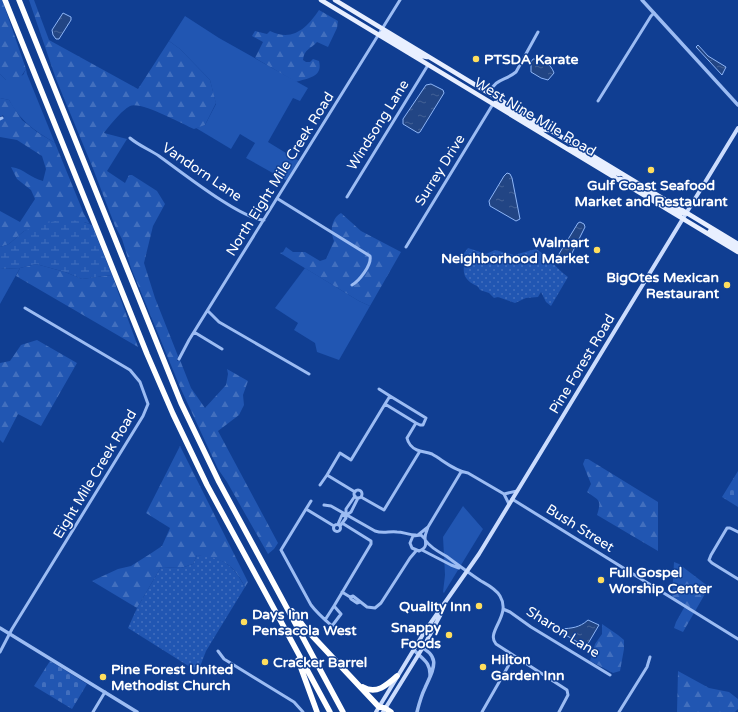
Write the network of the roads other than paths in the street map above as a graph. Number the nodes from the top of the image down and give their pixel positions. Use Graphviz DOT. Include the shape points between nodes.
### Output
graph roads {
  1 [pos="5,0"];
  2 [pos="18,0"];
  3 [pos="321,0"];
  4 [pos="335,0"];
  5 [pos="400,0"];
  6 [pos="642,0"];
  7 [pos="330,5"];
  8 [pos="654,13"];
  9 [pos="382,29"];
  10 [pos="538,32"];
  11 [pos="379,35"];
  12 [pos="431,58"];
  13 [pos="428,65"];
  14 [pos="439,72"];
  15 [pos="489,93"];
  16 [pos="598,101"];
  17 [pos="493,104"];
  18 [pos="738,105"];
  19 [pos="738,128"];
  20 [pos="550,130"];
  21 [pos="130,138"];
  22 [pos="568,149"];
  23 [pos="621,173"];
  24 [pos="616,179"];
  25 [pos="347,197"];
  26 [pos="278,199"];
  27 [pos="686,213"];
  28 [pos="683,219"];
  29 [pos="264,220"];
  30 [pos="738,244"];
  31 [pos="406,247"];
  32 [pos="738,248"];
  33 [pos="738,252"];
  34 [pos="352,285"];
  35 [pos="25,308"];
  36 [pos="208,311"];
  37 [pos="194,332"];
  38 [pos="222,349"];
  39 [pos="179,360"];
  40 [pos="309,374"];
  41 [pos="379,389"];
  42 [pos="390,396"];
  43 [pos="385,404"];
  44 [pos="416,423"];
  45 [pos="420,451"];
  46 [pos="461,472"];
  47 [pos="327,475"];
  48 [pos="320,485"];
  49 [pos="517,491"];
  50 [pos="504,494"];
  51 [pos="357,496"];
  52 [pos="512,499"];
  53 [pos="310,501"];
  54 [pos="509,504"];
  55 [pos="324,505"];
  56 [pos="306,509"];
  57 [pos="345,515"];
  58 [pos="339,525"];
  59 [pos="428,527"];
  60 [pos="738,532"];
  61 [pos="405,534"];
  62 [pos="417,535"];
  63 [pos="426,540"];
  64 [pos="410,543"];
  65 [pos="412,548"];
  66 [pos="422,550"];
  67 [pos="416,551"];
  68 [pos="410,558"];
  69 [pos="461,568"];
  70 [pos="467,572"];
  71 [pos="738,579"];
  72 [pos="342,592"];
  73 [pos="281,597"];
  74 [pos="334,606"];
  75 [pos="442,609"];
  76 [pos="503,609"];
  77 [pos="325,620"];
  78 [pos="0,628"];
  79 [pos="10,634"];
  80 [pos="738,639"];
  81 [pos="293,644"];
  82 [pos="417,645"];
  83 [pos="423,648"];
  84 [pos="414,650"];
  85 [pos="218,651"];
  86 [pos="0,652"];
  87 [pos="418,655"];
  88 [pos="514,656"];
  89 [pos="650,657"];
  90 [pos="424,660"];
  91 [pos="412,664"];
  92 [pos="610,675"];
  93 [pos="397,676"];
  94 [pos="429,679"];
  95 [pos="354,680"];
  96 [pos="105,692"];
  97 [pos="381,710"];
  98 [pos="93,712"];
  99 [pos="137,712"];
  100 [pos="303,712"];
  101 [pos="317,712"];
  102 [pos="330,712"];
  103 [pos="343,712"];
  104 [pos="391,712"];
  105 [pos="417,712"];
  106 [pos="482,712"];
  107 [pos="559,712"];
  108 [pos="619,712"];
  1 -- 81 [label="highway" via="173,414 207,485"];
  2 -- 73 [label="highway" via="181,403 218,482"];
  3 -- 7 [label="main road, West Nine Mile Road"];
  4 -- 9 [label="main road, West Nine Mile Road"];
  5 -- 9 [label="street, North Eight Mile Creek Road"];
  6 -- 8 [label="street"];
  7 -- 9 [label="main road" via="339,7 375,29"];
  7 -- 11 [label="main road, West Nine Mile Road"];
  8 -- 16 [label="street"];
  8 -- 18 [label="street"];
  9 -- 11 [label="street, North Eight Mile Creek Road"];
  9 -- 12 [label="main road, West Nine Mile Road"];
  10 -- 15 [label="street" via="516,72 496,82"];
  11 -- 12 [label="main road" via="382,33 422,56"];
  11 -- 13 [label="main road, West Nine Mile Road"];
  11 -- 26 [label="street, North Eight Mile Creek Road"];
  12 -- 15 [label="main road, West Nine Mile Road"];
  13 -- 14 [label="main road, West Nine Mile Road"];
  13 -- 25 [label="street, Windsong Lane"];
  14 -- 15 [label="main road" via="447,73 482,94"];
  14 -- 17 [label="main road, West Nine Mile Road"];
  15 -- 20 [label="main road, West Nine Mile Road"];
  17 -- 20 [label="main road" via="501,105 540,129"];
  17 -- 22 [label="main road, West Nine Mile Road"];
  17 -- 31 [label="street, Surrey Drive"];
  19 -- 27 [label="main road, Pine Forest Road"];
  20 -- 23 [label="main road, West Nine Mile Road"];
  21 -- 29 [label="street, Vandorn Lane" via="232,207"];
  22 -- 23 [label="main road" via="613,172"];
  22 -- 24 [label="main road, West Nine Mile Road"];
  23 -- 27 [label="main road, West Nine Mile Road"];
  24 -- 27 [label="main road" via="626,180 680,213"];
  24 -- 28 [label="main road, West Nine Mile Road"];
  26 -- 29 [label="street, North Eight Mile Creek Road"];
  26 -- 34 [label="street" via="370,256 370,261 358,281"];
  27 -- 28 [label="main road, Pine Forest Road"];
  27 -- 30 [label="main road, West Nine Mile Road"];
  28 -- 32 [label="main road" via="691,219"];
  28 -- 33 [label="main road, West Nine Mile Road"];
  28 -- 49 [label="main road, Pine Forest Road"];
  29 -- 36 [label="street, North Eight Mile Creek Road"];
  35 -- 79 [label="street, Eight Mile Creek Road" via="130,370 140,382 148,404"];
  36 -- 37 [label="street, North Eight Mile Creek Road"];
  36 -- 40 [label="street" via="219,322"];
  37 -- 38 [label="street"];
  37 -- 39 [label="street, North Eight Mile Creek Road"];
  41 -- 42 [label="street"];
  42 -- 43 [label="street"];
  42 -- 44 [label="street" via="426,418 423,425"];
  43 -- 44 [label="street"];
  43 -- 47 [label="street" via="351,460 340,453"];
  44 -- 45 [label="street" via="407,438"];
  45 -- 46 [label="street" via="434,455"];
  45 -- 51 [label="street" via="384,510"];
  46 -- 50 [label="street" via="468,473"];
  46 -- 59 [label="street"];
  47 -- 48 [label="street"];
  47 -- 51 [label="street"];
  49 -- 50 [label="street"];
  49 -- 52 [label="main road, Pine Forest Road"];
  50 -- 54 [label="street"];
  51 -- 57 [label="street" via="346,509"];
  51 -- 57 [label="street" via="350,512"];
  52 -- 54 [label="main road, Pine Forest Road"];
  52 -- 80 [label="street, Bush Street"];
  53 -- 56 [label="street"];
  54 -- 70 [label="main road, Pine Forest Road"];
  55 -- 57 [label="street" via="331,506"];
  56 -- 58 [label="street"];
  56 -- 77 [label="street" via="281,550 311,605"];
  57 -- 58 [label="street" via="342,516"];
  57 -- 61 [label="street" via="375,531"];
  58 -- 72 [label="street" via="371,541"];
  59 -- 62 [label="street"];
  59 -- 63 [label="street"];
  60 -- 71 [label="street" via="727,528 709,560"];
  61 -- 62 [label="street"];
  61 -- 64 [label="street"];
  62 -- 63 [label="street"];
  62 -- 64 [label="street"];
  63 -- 66 [label="street" via="426,546"];
  63 -- 69 [label="street"];
  64 -- 65 [label="street"];
  65 -- 67 [label="street"];
  65 -- 68 [label="street"];
  66 -- 67 [label="street"];
  66 -- 69 [label="street"];
  67 -- 68 [label="street"];
  68 -- 72 [label="street" via="381,603 375,608 357,603"];
  69 -- 70 [label="street"];
  70 -- 75 [label="main road, Pine Forest Road"];
  70 -- 76 [label="street" via="496,590"];
  72 -- 74 [label="street"];
  73 -- 95 [label="highway" via="304,627"];
  73 -- 103 [label="highway"];
  74 -- 77 [label="street"];
  74 -- 77 [label="street" via="341,614 332,626"];
  75 -- 82 [label="main road, Pine Forest Road" via="438,611"];
  75 -- 83 [label="main road, Pine Forest Road"];
  76 -- 88 [label="street" via="501,619 492,635 493,640"];
  76 -- 92 [label="street, Sharon Lane"];
  78 -- 79 [label="street"];
  79 -- 86 [label="street, Eight Mile Creek Road"];
  79 -- 96 [label="street"];
  81 -- 101 [label="highway"];
  81 -- 102 [label="highway"];
  82 -- 83 [label="street"];
  82 -- 84 [label="main road, Pine Forest Road"];
  83 -- 87 [label="main road, Pine Forest Road"];
  83 -- 94 [label="street" via="433,660 433,670"];
  84 -- 87 [label="street"];
  84 -- 93 [label="main road, Pine Forest Road"];
  85 -- 100 [label="street" via="224,659 294,702"];
  87 -- 90 [label="street"];
  87 -- 91 [label="main road, Pine Forest Road"];
  88 -- 106 [label="street"];
  88 -- 107 [label="street" via="567,690 568,695"];
  89 -- 108 [label="street" via="647,667"];
  90 -- 91 [label="street" via="417,660"];
  90 -- 94 [label="street" via="430,666"];
  91 -- 97 [label="main road, Pine Forest Road"];
  93 -- 95 [label="highway" via="384,687 374,690 364,688"];
  93 -- 97 [label="main road, Pine Forest Road"];
  94 -- 105 [label="street"];
  95 -- 97 [label="highway"];
  96 -- 98 [label="street"];
  96 -- 99 [label="street"];
  97 -- 104 [label="highway"];
}
